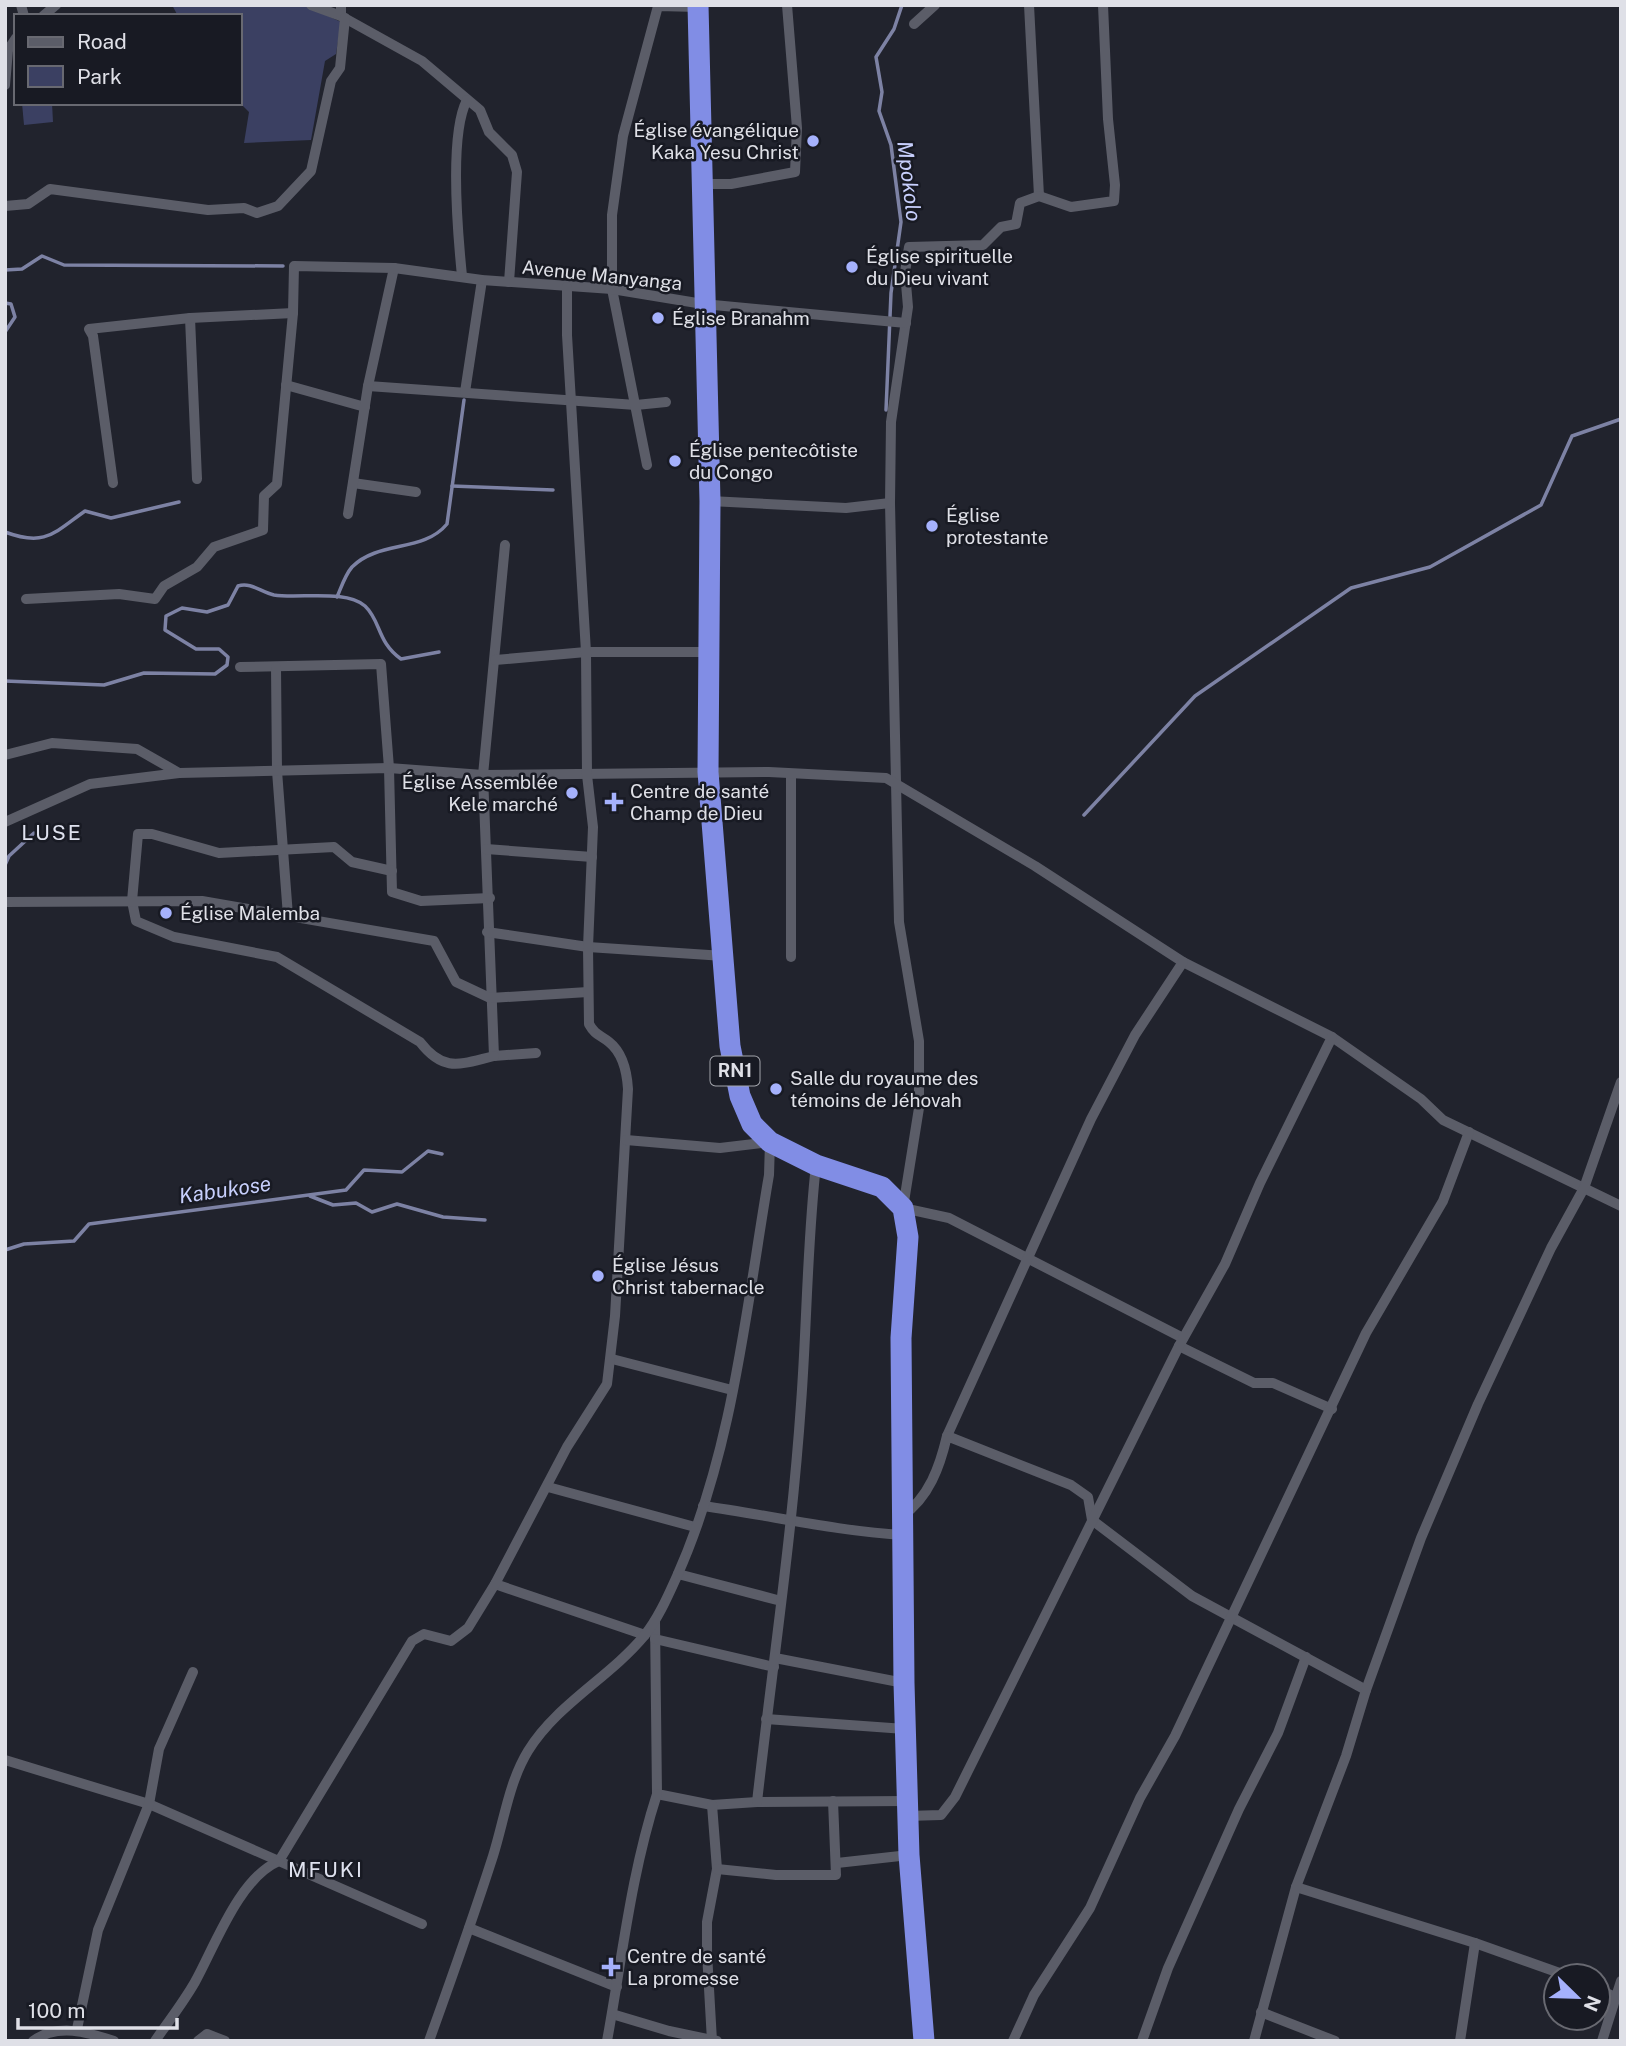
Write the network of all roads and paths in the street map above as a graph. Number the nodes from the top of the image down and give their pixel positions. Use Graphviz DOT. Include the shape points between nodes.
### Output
graph roads {
  1 [pos="311,5"];
  2 [pos="787,5"];
  3 [pos="935,5"];
  4 [pos="1029,5"];
  5 [pos="1103,5"];
  6 [pos="698,6"];
  7 [pos="342,13"];
  8 [pos="914,24"];
  9 [pos="14,41"];
  10 [pos="5,85"];
  11 [pos="467,100"];
  12 [pos="701,184"];
  13 [pos="1040,196"];
  14 [pos="5,206"];
  15 [pos="394,268"];
  16 [pos="462,276"];
  17 [pos="482,280"];
  18 [pos="509,282"];
  19 [pos="567,287"];
  20 [pos="612,289"];
  21 [pos="703,304"];
  22 [pos="293,313"];
  23 [pos="190,318"];
  24 [pos="906,323"];
  25 [pos="286,385"];
  26 [pos="368,386"];
  27 [pos="465,392"];
  28 [pos="572,401"];
  29 [pos="666,402"];
  30 [pos="636,405"];
  31 [pos="365,407"];
  32 [pos="647,465"];
  33 [pos="197,480"];
  34 [pos="113,483"];
  35 [pos="352,483"];
  36 [pos="416,492"];
  37 [pos="710,501"];
  38 [pos="890,503"];
  39 [pos="348,514"];
  40 [pos="505,545"];
  41 [pos="26,599"];
  42 [pos="586,652"];
  43 [pos="708,652"];
  44 [pos="495,660"];
  45 [pos="240,667"];
  46 [pos="276,667"];
  47 [pos="5,755"];
  48 [pos="389,768"];
  49 [pos="277,771"];
  50 [pos="708,772"];
  51 [pos="179,773"];
  52 [pos="482,775"];
  53 [pos="587,775"];
  54 [pos="791,775"];
  55 [pos="893,780"];
  56 [pos="5,822"];
  57 [pos="486,849"];
  58 [pos="282,850"];
  59 [pos="592,857"];
  60 [pos="392,871"];
  61 [pos="490,898"];
  62 [pos="132,901"];
  63 [pos="5,902"];
  64 [pos="288,916"];
  65 [pos="487,932"];
  66 [pos="587,947"];
  67 [pos="724,956"];
  68 [pos="791,957"];
  69 [pos="1182,962"];
  70 [pos="588,992"];
  71 [pos="490,998"];
  72 [pos="1332,1037"];
  73 [pos="536,1053"];
  74 [pos="494,1056"];
  75 [pos="1621,1082"];
  76 [pos="1469,1132"];
  77 [pos="626,1140"];
  78 [pos="770,1142"];
  79 [pos="816,1165"];
  80 [pos="1584,1188"];
  81 [pos="1621,1206"];
  82 [pos="903,1208"];
  83 [pos="1028,1260"];
  84 [pos="1181,1342"];
  85 [pos="612,1359"];
  86 [pos="732,1390"];
  87 [pos="1332,1409"];
  88 [pos="947,1436"];
  89 [pos="548,1486"];
  90 [pos="703,1506"];
  91 [pos="791,1518"];
  92 [pos="1092,1520"];
  93 [pos="901,1526"];
  94 [pos="695,1527"];
  95 [pos="678,1574"];
  96 [pos="495,1584"];
  97 [pos="781,1601"];
  98 [pos="1230,1617"];
  99 [pos="650,1637"];
  100 [pos="1306,1657"];
  101 [pos="774,1662"];
  102 [pos="193,1672"];
  103 [pos="904,1683"];
  104 [pos="1366,1690"];
  105 [pos="766,1719"];
  106 [pos="905,1729"];
  107 [pos="5,1760"];
  108 [pos="656,1794"];
  109 [pos="833,1801"];
  110 [pos="757,1802"];
  111 [pos="149,1804"];
  112 [pos="712,1805"];
  113 [pos="907,1808"];
  114 [pos="909,1855"];
  115 [pos="279,1861"];
  116 [pos="837,1863"];
  117 [pos="716,1869"];
  118 [pos="1296,1886"];
  119 [pos="422,1924"];
  120 [pos="469,1928"];
  121 [pos="1475,1943"];
  122 [pos="1542,1967"];
  123 [pos="1621,1981"];
  124 [pos="617,1987"];
  125 [pos="1612,1996"];
  126 [pos="1615,1997"];
  127 [pos="1261,2012"];
  128 [pos="612,2014"];
  129 [pos="77,2029"];
  130 [pos="714,2040"];
  131 [pos="33,2041"];
  132 [pos="114,2041"];
  133 [pos="155,2041"];
  134 [pos="198,2041"];
  135 [pos="225,2041"];
  136 [pos="429,2041"];
  137 [pos="607,2041"];
  138 [pos="924,2041"];
  139 [pos="1013,2041"];
  140 [pos="1142,2041"];
  141 [pos="1254,2041"];
  142 [pos="1335,2041"];
  143 [pos="1460,2041"];
  144 [pos="1602,2041"];
  1 -- 7 [label="street"];
  2 -- 12 [label="street" via="797,128 795,172 731,184"];
  3 -- 8 [label="street"];
  4 -- 13 [label="street"];
  5 -- 13 [label="street" via="1114,201 1071,207"];
  6 -- 12 [label="highway, RN1"];
  6 -- 20 [label="street" via="658,6 619,160 611,215"];
  7 -- 11 [label="street" via="422,61"];
  7 -- 14 [label="street" via="340,68 331,81 310,171 278,206 257,213 244,208 208,210 50,189 28,204"];
  9 -- 10 [label="street" via="8,50"];
  11 -- 16 [label="street" via="458,152"];
  11 -- 18 [label="street" via="480,110 489,132 512,155 517,172"];
  12 -- 21 [label="highway, RN1"];
  13 -- 24 [label="street" via="1020,203 1016,224 1001,227 983,245 909,247"];
  15 -- 16 [label="street, Avenue Manyanga"];
  15 -- 22 [label="street, Avenue Manyanga" via="294,266"];
  15 -- 26 [label="street"];
  16 -- 17 [label="street, Avenue Manyanga"];
  17 -- 18 [label="street, Avenue Manyanga"];
  17 -- 27 [label="street"];
  18 -- 19 [label="street, Avenue Manyanga"];
  19 -- 20 [label="street, Avenue Manyanga"];
  19 -- 28 [label="street"];
  20 -- 21 [label="street, Avenue Manyanga"];
  20 -- 30 [label="street"];
  21 -- 24 [label="street, Avenue Manyanga"];
  21 -- 37 [label="highway, RN1"];
  22 -- 23 [label="street"];
  22 -- 25 [label="street"];
  23 -- 33 [label="street"];
  23 -- 34 [label="street" via="89,329"];
  24 -- 38 [label="street" via="891,422"];
  25 -- 31 [label="street"];
  25 -- 41 [label="street" via="277,484 264,496 263,530 214,548 197,567 164,586 155,599 119,594"];
  26 -- 27 [label="street"];
  26 -- 31 [label="street"];
  27 -- 28 [label="street"];
  28 -- 30 [label="street"];
  28 -- 42 [label="street"];
  29 -- 30 [label="street"];
  30 -- 32 [label="street"];
  31 -- 35 [label="street"];
  35 -- 36 [label="street"];
  35 -- 39 [label="street"];
  37 -- 38 [label="street" via="846,508"];
  37 -- 43 [label="highway, RN1"];
  38 -- 55 [label="street"];
  40 -- 44 [label="street"];
  42 -- 43 [label="street"];
  42 -- 44 [label="street"];
  42 -- 53 [label="street"];
  43 -- 50 [label="highway, RN1"];
  44 -- 52 [label="street"];
  45 -- 46 [label="street"];
  46 -- 48 [label="street" via="381,664"];
  46 -- 49 [label="street"];
  47 -- 51 [label="street" via="52,743 137,749"];
  48 -- 49 [label="street"];
  48 -- 52 [label="street"];
  48 -- 60 [label="street"];
  49 -- 51 [label="street"];
  49 -- 58 [label="street"];
  50 -- 53 [label="street"];
  50 -- 54 [label="street"];
  50 -- 67 [label="highway, RN1"];
  51 -- 56 [label="street" via="90,784"];
  52 -- 53 [label="street"];
  52 -- 57 [label="street"];
  53 -- 59 [label="street"];
  54 -- 55 [label="street"];
  54 -- 68 [label="street"];
  55 -- 69 [label="street"];
  55 -- 82 [label="street" via="898,922 919,1041 919,1108"];
  57 -- 59 [label="street"];
  57 -- 61 [label="street"];
  58 -- 60 [label="street" via="334,847 352,862"];
  58 -- 62 [label="street" via="219,853 138,834"];
  58 -- 64 [label="street"];
  59 -- 66 [label="street"];
  60 -- 61 [label="street" via="392,892 421,901"];
  61 -- 65 [label="street"];
  62 -- 63 [label="street"];
  62 -- 64 [label="street" via="202,901"];
  62 -- 74 [label="street" via="136,921 174,937 277,957 419,1042 432,1058 454,1066"];
  64 -- 71 [label="street" via="434,940 456,982"];
  65 -- 66 [label="street"];
  65 -- 71 [label="street"];
  66 -- 67 [label="street"];
  66 -- 70 [label="street"];
  67 -- 78 [label="highway, RN1" via="730,1046 740,1096 752,1124"];
  69 -- 72 [label="street"];
  69 -- 83 [label="street" via="1135,1035 1091,1119"];
  70 -- 71 [label="street"];
  70 -- 77 [label="street" via="589,1024 620,1056 627,1076"];
  71 -- 74 [label="street"];
  72 -- 76 [label="street" via="1421,1099 1443,1120"];
  72 -- 84 [label="street" via="1225,1264"];
  73 -- 74 [label="street"];
  75 -- 80 [label="street"];
  76 -- 80 [label="street"];
  76 -- 87 [label="street" via="1443,1201 1366,1333"];
  77 -- 78 [label="street" via="720,1148"];
  77 -- 85 [label="street"];
  78 -- 79 [label="highway, RN1"];
  78 -- 86 [label="street" via="769,1175"];
  79 -- 82 [label="highway, RN1" via="882,1187"];
  79 -- 91 [label="street"];
  80 -- 81 [label="street"];
  80 -- 104 [label="street" via="1472,1416 1421,1538"];
  82 -- 83 [label="street" via="949,1218"];
  82 -- 93 [label="highway" via="908,1237 901,1338"];
  83 -- 84 [label="street"];
  83 -- 88 [label="street"];
  84 -- 87 [label="street" via="1254,1383 1273,1383"];
  84 -- 92 [label="street"];
  85 -- 86 [label="street"];
  85 -- 89 [label="street" via="607,1384"];
  86 -- 90 [label="street"];
  87 -- 98 [label="street"];
  88 -- 92 [label="street" via="1071,1485 1088,1497"];
  88 -- 93 [label="street" via="933,1481"];
  89 -- 94 [label="street"];
  89 -- 96 [label="street"];
  90 -- 91 [label="street"];
  90 -- 94 [label="street"];
  91 -- 93 [label="street" via="863,1532"];
  91 -- 97 [label="street"];
  92 -- 98 [label="street" via="1192,1596"];
  92 -- 113 [label="street" via="955,1797 941,1815"];
  93 -- 103 [label="highway"];
  94 -- 95 [label="street"];
  95 -- 97 [label="street"];
  95 -- 99 [label="street"];
  96 -- 99 [label="street"];
  96 -- 115 [label="street" via="457,1639 424,1634 412,1641"];
  97 -- 101 [label="street"];
  98 -- 100 [label="street"];
  98 -- 139 [label="street" via="1090,1908 1034,1995"];
  99 -- 101 [label="street"];
  99 -- 108 [label="street"];
  99 -- 120 [label="street" via="575,1698 527,1752 515,1776"];
  100 -- 104 [label="street"];
  100 -- 140 [label="street" via="1279,1733 1239,1809 1168,1968"];
  101 -- 103 [label="street"];
  101 -- 105 [label="street"];
  102 -- 111 [label="street" via="159,1748"];
  103 -- 106 [label="highway"];
  104 -- 118 [label="street"];
  105 -- 106 [label="street"];
  105 -- 110 [label="street"];
  106 -- 113 [label="highway"];
  107 -- 111 [label="street"];
  108 -- 112 [label="street"];
  108 -- 124 [label="street"];
  109 -- 110 [label="street"];
  109 -- 113 [label="street"];
  109 -- 116 [label="street"];
  110 -- 112 [label="street"];
  111 -- 115 [label="street"];
  111 -- 129 [label="street" via="98,1930"];
  112 -- 117 [label="street"];
  113 -- 114 [label="highway"];
  114 -- 116 [label="street"];
  114 -- 138 [label="highway"];
  115 -- 119 [label="street"];
  115 -- 133 [label="street" via="265,1867 235,1906 193,1985"];
  116 -- 117 [label="street" via="836,1875"];
  117 -- 130 [label="street" via="708,1922"];
  118 -- 121 [label="street"];
  118 -- 127 [label="street"];
  120 -- 124 [label="street"];
  120 -- 136 [label="street"];
  121 -- 122 [label="street"];
  121 -- 143 [label="street"];
  123 -- 126 [label="street"];
  124 -- 128 [label="street"];
  125 -- 126 [label="street"];
  126 -- 144 [label="street"];
  127 -- 141 [label="street"];
  127 -- 142 [label="street"];
  128 -- 130 [label="street"];
  128 -- 137 [label="street"];
  129 -- 131 [label="street" via="43,2034"];
  129 -- 132 [label="street"];
  134 -- 135 [label="street" via="207,2034"];
}
